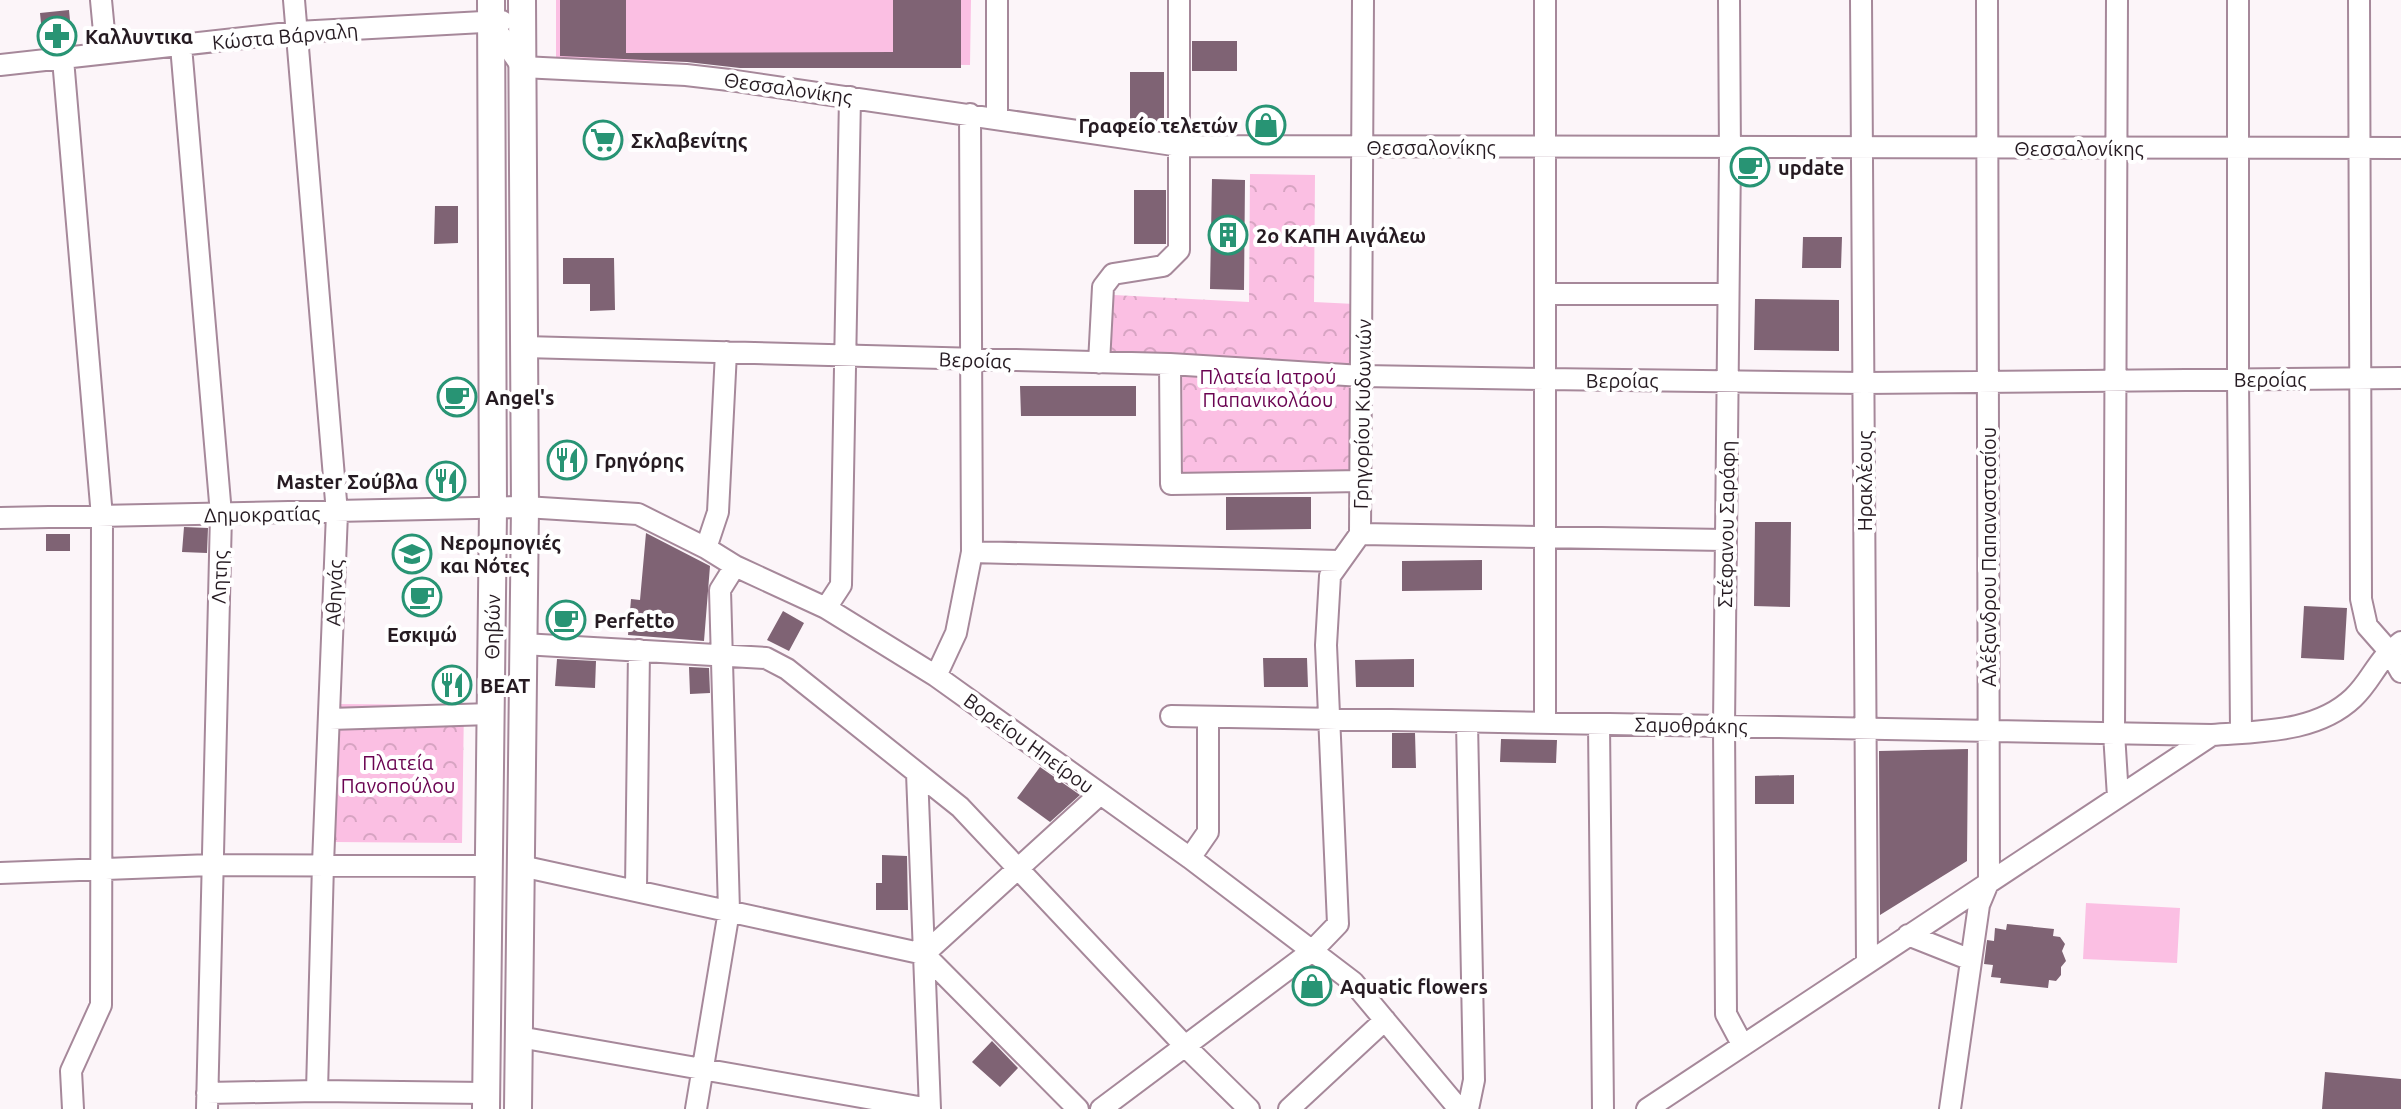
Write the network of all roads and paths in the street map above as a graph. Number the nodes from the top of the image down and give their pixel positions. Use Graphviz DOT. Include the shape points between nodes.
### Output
graph roads {
  1 [pos="101,0"];
  2 [pos="294,0"];
  3 [pos="997,0"];
  4 [pos="1179,0"];
  5 [pos="1363,0"];
  6 [pos="1545,0"];
  7 [pos="1729,0"];
  8 [pos="1861,0"];
  9 [pos="1987,0"];
  10 [pos="2117,0"];
  11 [pos="2238,0"];
  12 [pos="2359,0"];
  13 [pos="522,10"];
  14 [pos="491,11"];
  15 [pos="297,32"];
  16 [pos="181,46"];
  17 [pos="106,53"];
  18 [pos="63,59"];
  19 [pos="0,65"];
  20 [pos="522,67"];
  21 [pos="850,97"];
  22 [pos="970,114"];
  23 [pos="997,118"];
  24 [pos="1180,146"];
  25 [pos="1364,146"];
  26 [pos="1545,147"];
  27 [pos="1730,147"];
  28 [pos="1862,147"];
  29 [pos="1987,148"];
  30 [pos="2118,148"];
  31 [pos="2238,148"];
  32 [pos="2360,148"];
  33 [pos="2401,148"];
  34 [pos="1545,294"];
  35 [pos="1728,294"];
  36 [pos="524,347"];
  37 [pos="726,352"];
  38 [pos="844,355"];
  39 [pos="970,360"];
  40 [pos="1099,363"];
  41 [pos="1170,364"];
  42 [pos="1362,376"];
  43 [pos="2360,378"];
  44 [pos="2401,378"];
  45 [pos="1545,379"];
  46 [pos="2238,379"];
  47 [pos="1728,381"];
  48 [pos="2117,381"];
  49 [pos="1988,382"];
  50 [pos="1864,383"];
  51 [pos="1361,481"];
  52 [pos="525,507"];
  53 [pos="493,510"];
  54 [pos="337,513"];
  55 [pos="221,514"];
  56 [pos="102,517"];
  57 [pos="0,518"];
  58 [pos="1360,534"];
  59 [pos="1545,537"];
  60 [pos="1725,540"];
  61 [pos="706,548"];
  62 [pos="972,552"];
  63 [pos="1339,561"];
  64 [pos="735,566"];
  65 [pos="826,608"];
  66 [pos="523,644"];
  67 [pos="2395,646"];
  68 [pos="639,650"];
  69 [pos="722,654"];
  70 [pos="2401,672"];
  71 [pos="936,676"];
  72 [pos="491,714"];
  73 [pos="1171,716"];
  74 [pos="1208,717"];
  75 [pos="330,719"];
  76 [pos="1330,719"];
  77 [pos="1467,722"];
  78 [pos="1545,723"];
  79 [pos="1599,724"];
  80 [pos="1724,726"];
  81 [pos="1866,728"];
  82 [pos="1989,731"];
  83 [pos="2241,732"];
  84 [pos="2114,733"];
  85 [pos="2212,735"];
  86 [pos="917,773"];
  87 [pos="1099,795"];
  88 [pos="2118,797"];
  89 [pos="1190,858"];
  90 [pos="323,864"];
  91 [pos="211,865"];
  92 [pos="489,866"];
  93 [pos="521,866"];
  94 [pos="1019,867"];
  95 [pos="103,869"];
  96 [pos="0,873"];
  97 [pos="1989,881"];
  98 [pos="636,889"];
  99 [pos="729,911"];
  100 [pos="1908,935"];
  101 [pos="1312,951"];
  102 [pos="924,954"];
  103 [pos="1971,960"];
  104 [pos="1867,961"];
  105 [pos="1385,1020"];
  106 [pos="519,1037"];
  107 [pos="1742,1044"];
  108 [pos="1185,1046"];
  109 [pos="702,1068"];
  110 [pos="317,1091"];
  111 [pos="207,1101"];
  112 [pos="486,1101"];
  113 [pos="73,1109"];
  114 [pos="518,1109"];
  115 [pos="696,1109"];
  116 [pos="930,1109"];
  117 [pos="1078,1109"];
  118 [pos="1101,1109"];
  119 [pos="1249,1109"];
  120 [pos="1289,1109"];
  121 [pos="1459,1109"];
  122 [pos="1468,1109"];
  123 [pos="1603,1109"];
  124 [pos="1647,1109"];
  125 [pos="1950,1109"];
  1 -- 17 [label="street"];
  2 -- 15 [label="street, Αθηνάς"];
  3 -- 23 [label="street"];
  4 -- 24 [label="street"];
  5 -- 25 [label="street, Γρηγορίου Κυδωνιών"];
  6 -- 26 [label="street"];
  7 -- 27 [label="street, Στέφανου Σαράφη"];
  8 -- 28 [label="street, Ηρακλέους"];
  9 -- 29 [label="street, Αλέξανδρου Παπαναστασίου"];
  10 -- 30 [label="street"];
  11 -- 31 [label="street"];
  12 -- 32 [label="street"];
  13 -- 14 [label="street, Κώστα Βάρναλη"];
  13 -- 20 [label="main road, Θηβών"];
  14 -- 15 [label="street, Κώστα Βάρναλη"];
  14 -- 20 [label="street"];
  14 -- 53 [label="main road, Θηβών"];
  15 -- 16 [label="street, Κώστα Βάρναλη"];
  15 -- 54 [label="street, Αθηνάς"];
  16 -- 17 [label="street, Κώστα Βάρναλη"];
  16 -- 55 [label="street, Λητης"];
  17 -- 18 [label="street, Κώστα Βάρναλη"];
  18 -- 19 [label="street, Κώστα Βάρναλη"];
  18 -- 56 [label="street"];
  20 -- 21 [label="street, Θεσσαλονίκης" via="686,75"];
  20 -- 36 [label="main road, Θηβών"];
  21 -- 22 [label="street, Θεσσαλονίκης"];
  21 -- 38 [label="street"];
  22 -- 23 [label="street, Θεσσαλονίκης"];
  22 -- 39 [label="street"];
  23 -- 24 [label="street, Θεσσαλονίκης"];
  24 -- 25 [label="street, Θεσσαλονίκης"];
  24 -- 40 [label="street" via="1179,250 1163,266 1113,274 1103,287"];
  25 -- 26 [label="street, Θεσσαλονίκης"];
  25 -- 42 [label="street, Γρηγορίου Κυδωνιών"];
  26 -- 27 [label="street, Θεσσαλονίκης"];
  26 -- 34 [label="street"];
  27 -- 28 [label="street, Θεσσαλονίκης"];
  27 -- 35 [label="street, Στέφανου Σαράφη"];
  28 -- 29 [label="street, Θεσσαλονίκης"];
  28 -- 50 [label="street, Ηρακλέους"];
  29 -- 30 [label="street, Θεσσαλονίκης"];
  29 -- 49 [label="street, Αλέξανδρου Παπαναστασίου"];
  30 -- 31 [label="street, Θεσσαλονίκης"];
  30 -- 48 [label="street"];
  31 -- 32 [label="street, Θεσσαλονίκης"];
  31 -- 46 [label="street"];
  32 -- 33 [label="street, Θεσσαλονίκης"];
  32 -- 43 [label="street"];
  34 -- 35 [label="street"];
  34 -- 45 [label="street"];
  35 -- 47 [label="street, Στέφανου Σαράφη"];
  36 -- 37 [label="street, Βεροίας"];
  36 -- 52 [label="main road, Θηβών"];
  37 -- 38 [label="street, Βεροίας"];
  37 -- 61 [label="street" via="718,512"];
  38 -- 39 [label="street, Βεροίας"];
  38 -- 65 [label="street" via="841,585"];
  39 -- 40 [label="street, Βεροίας"];
  39 -- 62 [label="street"];
  40 -- 41 [label="street, Βεροίας"];
  41 -- 42 [label="street, Βεροίας"];
  41 -- 51 [label="street" via="1171,484"];
  42 -- 45 [label="street, Βεροίας"];
  42 -- 51 [label="street, Γρηγορίου Κυδωνιών"];
  43 -- 44 [label="street, Βεροίας"];
  43 -- 46 [label="street, Βεροίας"];
  43 -- 67 [label="street" via="2361,599 2367,626"];
  45 -- 47 [label="street, Βεροίας"];
  45 -- 59 [label="street"];
  46 -- 48 [label="street, Βεροίας"];
  46 -- 83 [label="street"];
  47 -- 50 [label="street, Βεροίας"];
  47 -- 60 [label="street, Στέφανου Σαράφη"];
  48 -- 49 [label="street, Βεροίας"];
  48 -- 84 [label="street"];
  49 -- 50 [label="street, Βεροίας"];
  49 -- 82 [label="street, Αλέξανδρου Παπαναστασίου"];
  50 -- 81 [label="street, Ηρακλέους"];
  51 -- 58 [label="street, Γρηγορίου Κυδωνιών"];
  52 -- 53 [label="street, Δημοκρατίας"];
  52 -- 61 [label="street, Βορείου Ηπείρου" via="638,514"];
  52 -- 66 [label="main road, Θηβών"];
  53 -- 54 [label="street, Δημοκρατίας"];
  53 -- 72 [label="main road, Θηβών"];
  54 -- 55 [label="street, Δημοκρατίας"];
  54 -- 75 [label="street, Αθηνάς"];
  55 -- 56 [label="street, Δημοκρατίας"];
  55 -- 91 [label="street, Λητης"];
  56 -- 57 [label="street, Δημοκρατίας"];
  56 -- 95 [label="street"];
  58 -- 59 [label="street"];
  58 -- 63 [label="street, Γρηγορίου Κυδωνιών"];
  59 -- 60 [label="street"];
  59 -- 78 [label="street"];
  60 -- 80 [label="street, Στέφανου Σαράφη"];
  61 -- 64 [label="street, Βορείου Ηπείρου"];
  62 -- 63 [label="street"];
  62 -- 71 [label="street" via="956,633"];
  63 -- 76 [label="street, Γρηγορίου Κυδωνιών" via="1330,576 1326,645"];
  64 -- 65 [label="street, Βορείου Ηπείρου"];
  64 -- 69 [label="street" via="720,590"];
  65 -- 71 [label="street, Βορείου Ηπείρου"];
  66 -- 68 [label="street"];
  66 -- 93 [label="main road, Θηβών"];
  67 -- 70 [label="street"];
  67 -- 83 [label="street, Σαμοθράκης" via="2355,696 2334,712 2292,727"];
  68 -- 69 [label="street"];
  68 -- 98 [label="street"];
  69 -- 86 [label="street" via="766,658 787,669"];
  69 -- 99 [label="street"];
  71 -- 87 [label="street, Βορείου Ηπείρου"];
  72 -- 75 [label="street"];
  72 -- 92 [label="main road, Θηβών"];
  73 -- 74 [label="street, Σαμοθράκης"];
  74 -- 76 [label="street, Σαμοθράκης"];
  74 -- 89 [label="street" via="1208,832"];
  75 -- 90 [label="street, Αθηνάς"];
  76 -- 77 [label="street, Σαμοθράκης"];
  76 -- 101 [label="street, Γρηγορίου Κυδωνιών" via="1338,924"];
  77 -- 78 [label="street, Σαμοθράκης"];
  77 -- 122 [label="street" via="1474,1080"];
  78 -- 79 [label="street, Σαμοθράκης"];
  79 -- 80 [label="street, Σαμοθράκης"];
  79 -- 123 [label="street"];
  80 -- 81 [label="street, Σαμοθράκης"];
  80 -- 107 [label="street, Στέφανου Σαράφη" via="1726,1014"];
  81 -- 82 [label="street, Σαμοθράκης"];
  81 -- 104 [label="street, Ηρακλέους"];
  82 -- 84 [label="street, Σαμοθράκης"];
  82 -- 97 [label="street, Αλέξανδρου Παπαναστασίου"];
  83 -- 85 [label="street, Σαμοθράκης"];
  84 -- 85 [label="street, Σαμοθράκης"];
  84 -- 88 [label="street"];
  85 -- 88 [label="street"];
  86 -- 94 [label="street" via="960,807"];
  86 -- 102 [label="street"];
  87 -- 89 [label="street, Βορείου Ηπείρου"];
  87 -- 94 [label="street"];
  88 -- 97 [label="street"];
  89 -- 101 [label="street, Βορείου Ηπείρου"];
  90 -- 91 [label="street"];
  90 -- 92 [label="street"];
  90 -- 110 [label="street, Αθηνάς"];
  91 -- 95 [label="street"];
  91 -- 111 [label="street, Λητης"];
  92 -- 112 [label="main road, Θηβών"];
  93 -- 98 [label="street"];
  93 -- 106 [label="main road, Θηβών"];
  94 -- 102 [label="street"];
  94 -- 108 [label="street"];
  95 -- 96 [label="street"];
  95 -- 113 [label="street" via="101,1005 71,1071"];
  97 -- 100 [label="street"];
  97 -- 103 [label="street, Αλέξανδρου Παπαναστασίου" via="1979,905"];
  98 -- 99 [label="street"];
  99 -- 102 [label="street"];
  99 -- 109 [label="street"];
  100 -- 103 [label="street"];
  100 -- 104 [label="street"];
  101 -- 105 [label="street, Βορείου Ηπείρου" via="1353,982"];
  101 -- 108 [label="street, Γρηγορίου Κυδωνιών"];
  102 -- 116 [label="street"];
  102 -- 117 [label="street"];
  103 -- 125 [label="street, Αλέξανδρου Παπαναστασίου"];
  104 -- 107 [label="street"];
  105 -- 120 [label="street"];
  105 -- 121 [label="street, Βορείου Ηπείρου"];
  106 -- 109 [label="street"];
  106 -- 114 [label="main road, Θηβών"];
  107 -- 124 [label="street"];
  108 -- 118 [label="street, Γρηγορίου Κυδωνιών"];
  108 -- 119 [label="street"];
  109 -- 115 [label="street"];
  109 -- 116 [label="street"];
  110 -- 111 [label="street"];
  110 -- 112 [label="street" via="424,1093"];
}
